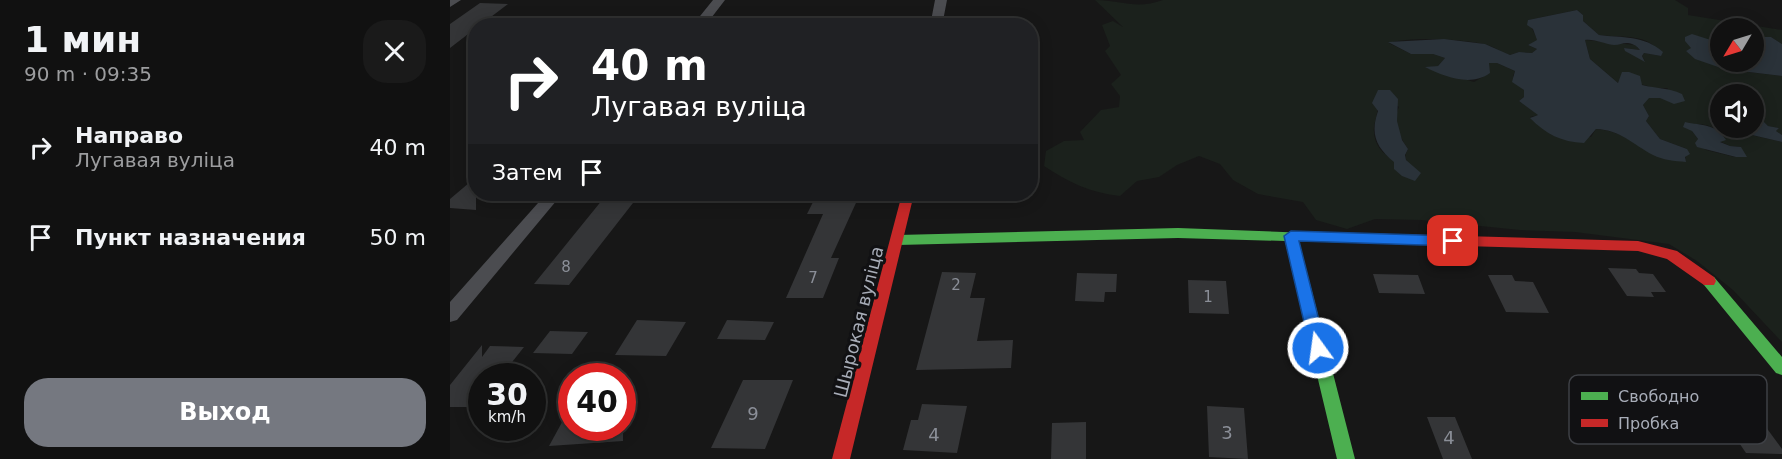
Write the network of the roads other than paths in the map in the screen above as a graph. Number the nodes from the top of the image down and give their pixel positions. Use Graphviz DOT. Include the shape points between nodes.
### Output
graph roads {
  1 [pos="455,0"];
  2 [pos="719,0"];
  3 [pos="941,0"];
  4 [pos="450,4"];
  5 [pos="704,18"];
  6 [pos="938,18"];
  7 [pos="548,201"];
  8 [pos="906,201"];
  9 [pos="1291,236"];
  10 [pos="898,240"];
  11 [pos="450,315"];
  12 [pos="1782,368"];
  13 [pos="842,459"];
  14 [pos="1346,459"];
  1 -- 4 [label="street"];
  2 -- 5 [label="street"];
  3 -- 6 [label="street"];
  7 -- 11 [label="street"];
  8 -- 10 [label="street, Шырокая вуліца"];
  9 -- 10 [label="street" via="1178,233"];
  9 -- 12 [label="street" via="1638,246 1672,255 1715,285"];
  9 -- 14 [label="street"];
  10 -- 13 [label="street, Шырокая вуліца"];
}
